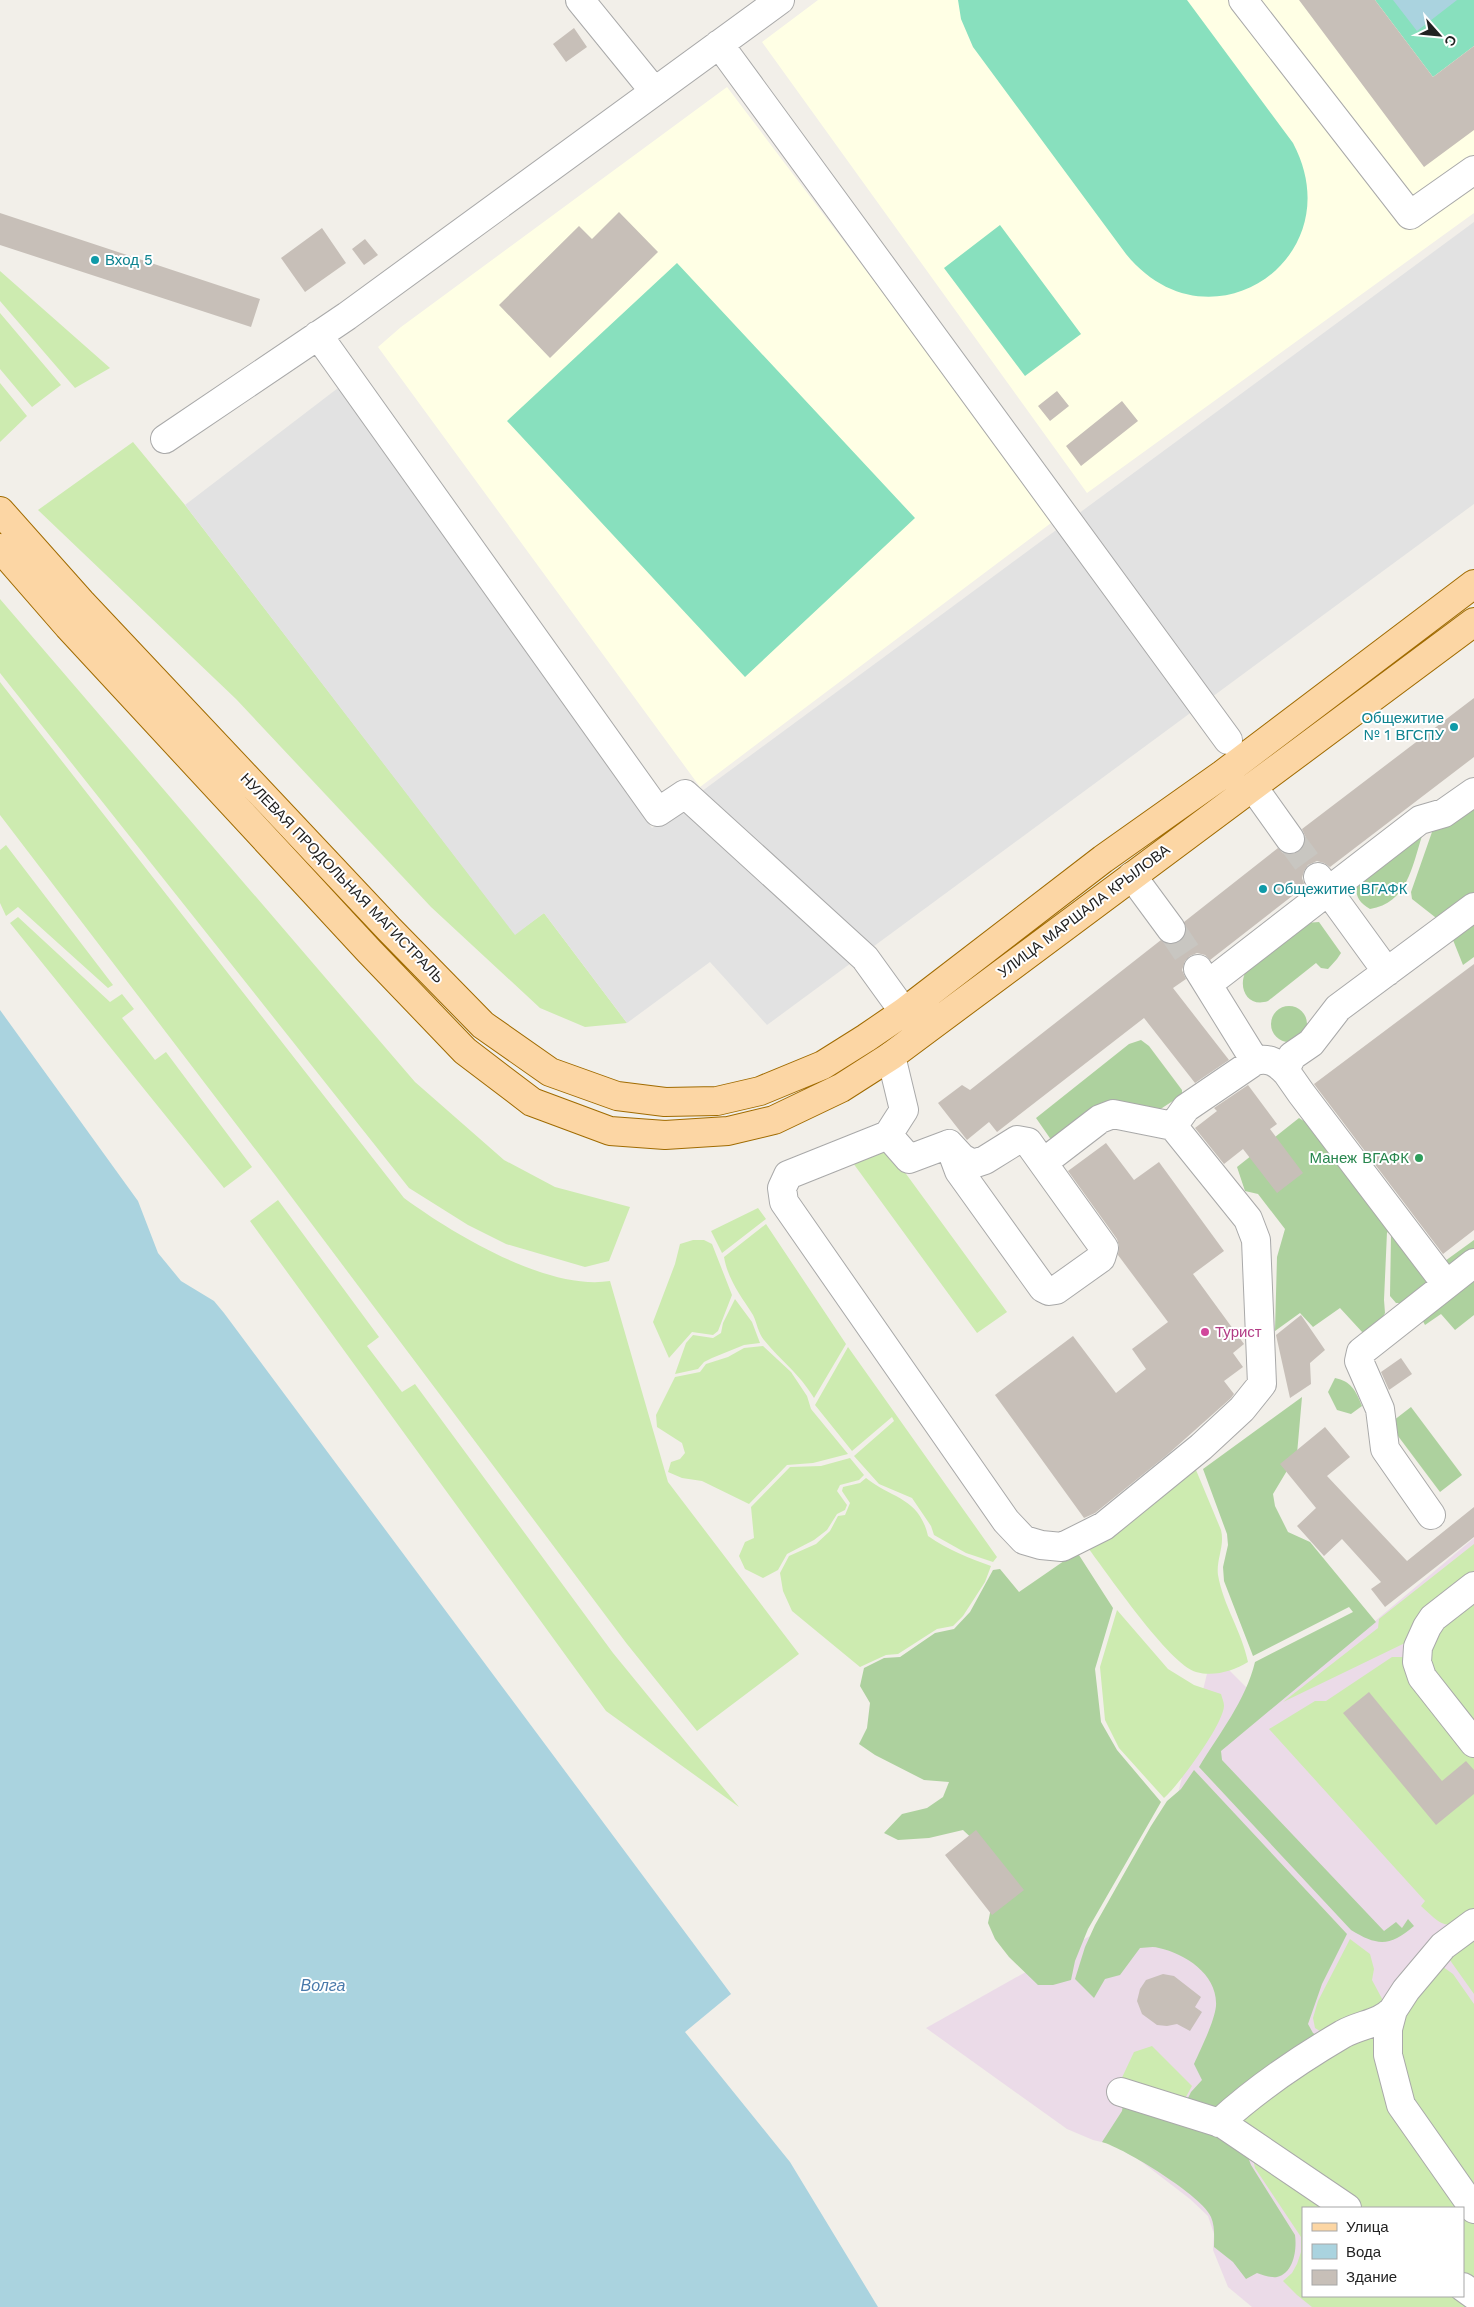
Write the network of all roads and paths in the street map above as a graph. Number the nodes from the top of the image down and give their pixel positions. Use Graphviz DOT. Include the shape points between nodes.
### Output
graph roads {
  1 [pos="580,0"];
  2 [pos="780,0"];
  3 [pos="1243,0"];
  4 [pos="719,44"];
  5 [pos="654,91"];
  6 [pos="1474,170"];
  7 [pos="318,335"];
  8 [pos="165,439"];
  9 [pos="0,511"];
  10 [pos="0,548"];
  11 [pos="1474,584"];
  12 [pos="1474,622"];
  13 [pos="1228,740"];
  14 [pos="1253,787"];
  15 [pos="1474,792"];
  16 [pos="1290,839"];
  17 [pos="1103,859"];
  18 [pos="1128,879"];
  19 [pos="1323,884"];
  20 [pos="1474,907"];
  21 [pos="1170,929"];
  22 [pos="1386,972"];
  23 [pos="904,1012"];
  24 [pos="891,1056"];
  25 [pos="1255,1061"];
  26 [pos="1287,1073"];
  27 [pos="760,1091"];
  28 [pos="1173,1126"];
  29 [pos="665,1135"];
  30 [pos="888,1135"];
  31 [pos="949,1144"];
  32 [pos="1044,1162"];
  33 [pos="1474,1263"];
  34 [pos="1446,1284"];
  35 [pos="1431,1515"];
  36 [pos="1474,1586"];
  37 [pos="1474,1743"];
  38 [pos="1474,1923"];
  39 [pos="1393,2010"];
  40 [pos="1121,2092"];
  41 [pos="1219,2123"];
  42 [pos="1345,2207"];
  43 [pos="1474,2209"];
  1 -- 5 [label="street"];
  2 -- 4 [label="street"];
  3 -- 6 [label="street" via="1410,215"];
  4 -- 5 [label="street"];
  4 -- 13 [label="street"];
  5 -- 7 [label="street"];
  7 -- 8 [label="street"];
  7 -- 23 [label="street" via="658,812 685,794 865,958"];
  9 -- 27 [label="main road, НУЛЕВАЯ ПРОДОЛЬНАЯ МАГИСТРАЛЬ" via="382,922 483,1025 550,1072 617,1096 665,1102 717,1101"];
  10 -- 29 [label="main road, НУЛЕВАЯ ПРОДОЛЬНАЯ МАГИСТРАЛЬ" via="81,640 465,1051 532,1102 610,1131"];
  11 -- 17 [label="main road, УЛИЦА МАРШАЛА КРЫЛОВА" via="1223,774"];
  12 -- 14 [label="main road, УЛИЦА МАРШАЛА КРЫЛОВА"];
  14 -- 16 [label="street"];
  14 -- 18 [label="main road, УЛИЦА МАРШАЛА КРЫЛОВА"];
  15 -- 19 [label="street" via="1444,813 1420,820"];
  17 -- 18 [label="street" via="1096,872 1104,886"];
  17 -- 23 [label="main road, УЛИЦА МАРШАЛА КРЫЛОВА"];
  18 -- 21 [label="street"];
  18 -- 24 [label="main road, УЛИЦА МАРШАЛА КРЫЛОВА"];
  19 -- 22 [label="street"];
  19 -- 25 [label="street" via="1203,976"];
  20 -- 22 [label="street"];
  22 -- 26 [label="street" via="1338,1008 1311,1043 1292,1056"];
  23 -- 27 [label="main road, УЛИЦА МАРШАЛА КРЫЛОВА" via="823,1065"];
  24 -- 29 [label="main road, УЛИЦА МАРШАЛА КРЫЛОВА" via="841,1088 774,1120 728,1131"];
  24 -- 30 [label="street" via="904,1110"];
  25 -- 26 [label="street" via="1270,1060"];
  25 -- 28 [label="street" via="1186,1108"];
  26 -- 34 [label="street"];
  28 -- 30 [label="street" via="1248,1219 1256,1240 1262,1384 1242,1409 1215,1434 1119,1514 1104,1526 1062,1547 1024,1540 1006,1521 784,1202 782,1188 788,1175"];
  28 -- 32 [label="street" via="1113,1114 1100,1119"];
  30 -- 31 [label="street" via="909,1159"];
  31 -- 32 [label="street" via="973,1164 1017,1140 1028,1142"];
  31 -- 32 [label="street" via="959,1171 1043,1288 1049,1291 1056,1290 1100,1258 1104,1248"];
  33 -- 34 [label="street"];
  34 -- 35 [label="street" via="1365,1347 1360,1361 1380,1409 1385,1449"];
  36 -- 37 [label="street" via="1433,1618 1418,1647 1417,1662 1422,1677"];
  38 -- 39 [label="street" via="1427,1962"];
  39 -- 41 [label="street" via="1380,2021 1360,2025 1342,2034 1243,2101"];
  39 -- 43 [label="street" via="1388,2029 1388,2055 1401,2105"];
  40 -- 41 [label="street"];
  41 -- 42 [label="street"];
}
